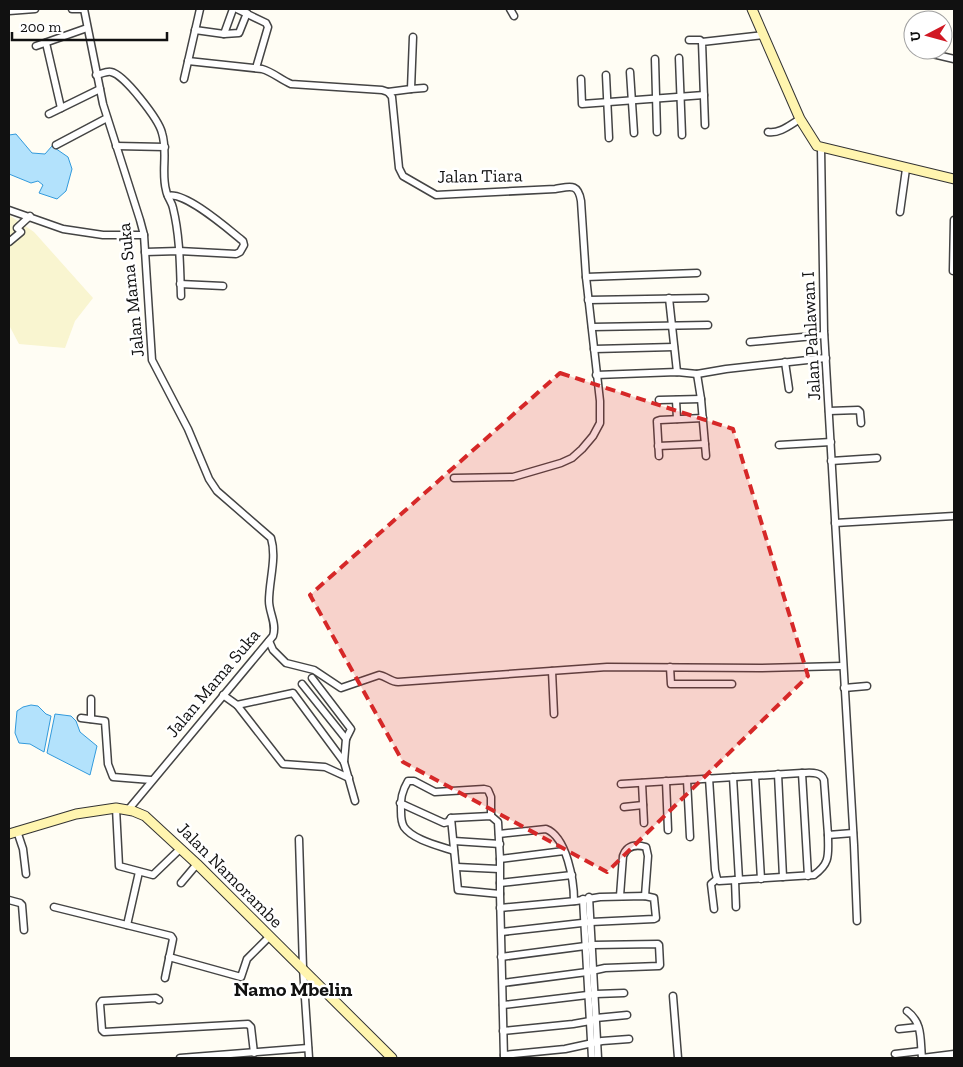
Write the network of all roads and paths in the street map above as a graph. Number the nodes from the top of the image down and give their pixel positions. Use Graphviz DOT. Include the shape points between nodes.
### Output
graph roads {
  1 [pos="35,9"];
  2 [pos="72,9"];
  3 [pos="84,9"];
  4 [pos="200,9"];
  5 [pos="233,9"];
  6 [pos="237,9"];
  7 [pos="510,9"];
  8 [pos="752,9"];
  9 [pos="9,11"];
  10 [pos="247,13"];
  11 [pos="514,16"];
  12 [pos="87,28"];
  13 [pos="194,30"];
  14 [pos="224,34"];
  15 [pos="764,35"];
  16 [pos="413,37"];
  17 [pos="689,40"];
  18 [pos="702,42"];
  19 [pos="46,43"];
  20 [pos="36,46"];
  21 [pos="679,58"];
  22 [pos="655,59"];
  23 [pos="192,61"];
  24 [pos="256,68"];
  25 [pos="630,72"];
  26 [pos="96,75"];
  27 [pos="606,75"];
  28 [pos="184,79"];
  29 [pos="581,80"];
  30 [pos="411,88"];
  31 [pos="424,88"];
  32 [pos="100,89"];
  33 [pos="388,92"];
  34 [pos="704,95"];
  35 [pos="680,96"];
  36 [pos="656,98"];
  37 [pos="632,100"];
  38 [pos="607,102"];
  39 [pos="61,108"];
  40 [pos="49,114"];
  41 [pos="107,118"];
  42 [pos="800,119"];
  43 [pos="705,125"];
  44 [pos="657,132"];
  45 [pos="768,132"];
  46 [pos="634,133"];
  47 [pos="682,135"];
  48 [pos="609,138"];
  49 [pos="56,146"];
  50 [pos="116,146"];
  51 [pos="165,147"];
  52 [pos="821,148"];
  53 [pos="906,169"];
  54 [pos="954,179"];
  55 [pos="168,196"];
  56 [pos="9,210"];
  57 [pos="900,212"];
  58 [pos="30,216"];
  59 [pos="954,225"];
  60 [pos="144,235"];
  61 [pos="9,242"];
  62 [pos="179,251"];
  63 [pos="145,252"];
  64 [pos="953,271"];
  65 [pos="697,273"];
  66 [pos="586,277"];
  67 [pos="180,284"];
  68 [pos="223,286"];
  69 [pos="181,296"];
  70 [pos="669,298"];
  71 [pos="704,298"];
  72 [pos="588,300"];
  73 [pos="672,325"];
  74 [pos="708,325"];
  75 [pos="592,327"];
  76 [pos="824,335"];
  77 [pos="750,342"];
  78 [pos="674,347"];
  79 [pos="594,349"];
  80 [pos="826,358"];
  81 [pos="785,362"];
  82 [pos="677,372"];
  83 [pos="698,374"];
  84 [pos="596,375"];
  85 [pos="789,389"];
  86 [pos="701,399"];
  87 [pos="658,400"];
  88 [pos="676,400"];
  89 [pos="829,412"];
  90 [pos="703,418"];
  91 [pos="677,419"];
  92 [pos="862,423"];
  93 [pos="831,442"];
  94 [pos="705,444"];
  95 [pos="779,445"];
  96 [pos="658,446"];
  97 [pos="659,456"];
  98 [pos="706,456"];
  99 [pos="877,458"];
  100 [pos="831,461"];
  101 [pos="454,478"];
  102 [pos="954,516"];
  103 [pos="835,523"];
  104 [pos="269,641"];
  105 [pos="842,666"];
  106 [pos="670,667"];
  107 [pos="552,671"];
  108 [pos="312,678"];
  109 [pos="302,684"];
  110 [pos="732,684"];
  111 [pos="867,686"];
  112 [pos="844,688"];
  113 [pos="223,695"];
  114 [pos="91,699"];
  115 [pos="237,705"];
  116 [pos="554,714"];
  117 [pos="81,718"];
  118 [pos="91,719"];
  119 [pos="346,739"];
  120 [pos="344,762"];
  121 [pos="802,773"];
  122 [pos="778,774"];
  123 [pos="755,776"];
  124 [pos="733,777"];
  125 [pos="349,778"];
  126 [pos="709,778"];
  127 [pos="151,780"];
  128 [pos="686,780"];
  129 [pos="666,781"];
  130 [pos="642,783"];
  131 [pos="621,784"];
  132 [pos="355,802"];
  133 [pos="400,803"];
  134 [pos="643,805"];
  135 [pos="624,807"];
  136 [pos="116,808"];
  137 [pos="128,810"];
  138 [pos="491,816"];
  139 [pos="451,818"];
  140 [pos="644,823"];
  141 [pos="668,830"];
  142 [pos="13,832"];
  143 [pos="853,833"];
  144 [pos="499,834"];
  145 [pos="828,835"];
  146 [pos="690,837"];
  147 [pos="299,839"];
  148 [pos="454,841"];
  149 [pos="500,844"];
  150 [pos="180,849"];
  151 [pos="454,851"];
  152 [pos="564,851"];
  153 [pos="500,859"];
  154 [pos="197,864"];
  155 [pos="457,867"];
  156 [pos="499,869"];
  157 [pos="139,872"];
  158 [pos="26,874"];
  159 [pos="572,875"];
  160 [pos="808,876"];
  161 [pos="784,877"];
  162 [pos="762,878"];
  163 [pos="717,879"];
  164 [pos="737,880"];
  165 [pos="181,883"];
  166 [pos="500,883"];
  167 [pos="500,894"];
  168 [pos="620,896"];
  169 [pos="645,896"];
  170 [pos="586,898"];
  171 [pos="9,900"];
  172 [pos="574,901"];
  173 [pos="54,907"];
  174 [pos="500,908"];
  175 [pos="736,908"];
  176 [pos="714,909"];
  177 [pos="857,921"];
  178 [pos="588,922"];
  179 [pos="127,925"];
  180 [pos="24,930"];
  181 [pos="502,932"];
  182 [pos="269,936"];
  183 [pos="589,945"];
  184 [pos="169,957"];
  185 [pos="501,957"];
  186 [pos="303,968"];
  187 [pos="591,971"];
  188 [pos="165,978"];
  189 [pos="503,983"];
  190 [pos="624,993"];
  191 [pos="592,995"];
  192 [pos="673,996"];
  193 [pos="160,1000"];
  194 [pos="503,1005"];
  195 [pos="907,1010"];
  196 [pos="627,1016"];
  197 [pos="593,1019"];
  198 [pos="918,1027"];
  199 [pos="899,1029"];
  200 [pos="503,1030"];
  201 [pos="629,1039"];
  202 [pos="594,1044"];
  203 [pos="308,1048"];
  204 [pos="921,1050"];
  205 [pos="254,1053"];
  206 [pos="895,1054"];
  207 [pos="954,1054"];
  208 [pos="216,1057"];
  209 [pos="504,1057"];
  210 [pos="180,1058"];
  211 [pos="308,1058"];
  212 [pos="392,1058"];
  213 [pos="592,1058"];
  214 [pos="598,1058"];
  215 [pos="678,1058"];
  216 [pos="922,1058"];
  1 -- 9 [label="street"];
  2 -- 3 [label="street"];
  3 -- 12 [label="street, Jalan Mama Suka"];
  4 -- 13 [label="street"];
  5 -- 14 [label="street"];
  6 -- 10 [label="street"];
  7 -- 11 [label="street"];
  8 -- 15 [label="main road"];
  10 -- 14 [label="street" via="239,33"];
  10 -- 24 [label="street" via="268,27"];
  12 -- 19 [label="street"];
  12 -- 26 [label="street, Jalan Mama Suka"];
  13 -- 14 [label="street"];
  13 -- 23 [label="street"];
  15 -- 18 [label="street"];
  15 -- 42 [label="main road"];
  16 -- 30 [label="street"];
  17 -- 18 [label="street"];
  18 -- 34 [label="street"];
  19 -- 20 [label="street"];
  19 -- 39 [label="street"];
  21 -- 35 [label="street"];
  22 -- 36 [label="street"];
  23 -- 24 [label="street"];
  23 -- 28 [label="street"];
  24 -- 33 [label="street" via="269,71 291,84"];
  25 -- 37 [label="street"];
  26 -- 32 [label="street, Jalan Mama Suka"];
  26 -- 51 [label="street" via="113,72 148,107 157,121"];
  27 -- 38 [label="street"];
  29 -- 38 [label="street" via="582,104"];
  30 -- 31 [label="street"];
  30 -- 33 [label="street"];
  32 -- 39 [label="street"];
  32 -- 41 [label="street, Jalan Mama Suka"];
  33 -- 66 [label="street, Jalan Tiara" via="392,97 399,168 403,176 436,195 575,187 581,201"];
  34 -- 35 [label="street"];
  34 -- 43 [label="street"];
  35 -- 36 [label="street"];
  35 -- 47 [label="street"];
  36 -- 37 [label="street"];
  36 -- 44 [label="street"];
  37 -- 38 [label="street"];
  37 -- 46 [label="street"];
  38 -- 48 [label="street"];
  39 -- 40 [label="street"];
  41 -- 49 [label="street"];
  41 -- 50 [label="street, Jalan Mama Suka"];
  42 -- 45 [label="street" via="775,133"];
  42 -- 52 [label="main road" via="814,143"];
  50 -- 51 [label="street"];
  50 -- 60 [label="street, Jalan Mama Suka"];
  51 -- 55 [label="street"];
  52 -- 53 [label="main road"];
  52 -- 76 [label="street, Jalan Pahlawan I"];
  53 -- 54 [label="main road"];
  53 -- 57 [label="street"];
  55 -- 62 [label="street" via="174,208"];
  55 -- 62 [label="street" via="178,195 209,214 244,243 236,254"];
  56 -- 58 [label="street"];
  58 -- 60 [label="street" via="63,229 103,236"];
  58 -- 61 [label="street" via="17,228 21,232"];
  59 -- 64 [label="street"];
  60 -- 63 [label="street, Jalan Mama Suka"];
  62 -- 63 [label="street"];
  62 -- 67 [label="street"];
  63 -- 104 [label="street, Jalan Mama Suka" via="152,360 217,491 271,538 274,548 269,602 276,629"];
  65 -- 66 [label="street"];
  66 -- 72 [label="street"];
  67 -- 68 [label="street"];
  67 -- 69 [label="street"];
  70 -- 71 [label="street"];
  70 -- 72 [label="street"];
  70 -- 73 [label="street"];
  72 -- 75 [label="street"];
  73 -- 74 [label="street"];
  73 -- 75 [label="street"];
  73 -- 78 [label="street"];
  75 -- 79 [label="street"];
  76 -- 77 [label="street"];
  76 -- 80 [label="street, Jalan Pahlawan I"];
  78 -- 79 [label="street"];
  78 -- 82 [label="street"];
  79 -- 84 [label="street"];
  80 -- 81 [label="street"];
  80 -- 89 [label="street, Jalan Pahlawan I"];
  81 -- 83 [label="street"];
  81 -- 85 [label="street"];
  82 -- 83 [label="street"];
  82 -- 84 [label="street"];
  83 -- 86 [label="street"];
  84 -- 101 [label="street" via="600,423 593,436 572,458 513,477"];
  86 -- 88 [label="street"];
  86 -- 90 [label="street"];
  87 -- 88 [label="street"];
  88 -- 91 [label="street"];
  89 -- 92 [label="street" via="858,410"];
  89 -- 93 [label="street, Jalan Pahlawan I"];
  90 -- 91 [label="street"];
  90 -- 94 [label="street"];
  91 -- 96 [label="street" via="657,422"];
  93 -- 95 [label="street"];
  93 -- 100 [label="street, Jalan Pahlawan I"];
  94 -- 96 [label="street"];
  94 -- 98 [label="street"];
  96 -- 97 [label="street"];
  99 -- 100 [label="street"];
  100 -- 103 [label="street, Jalan Pahlawan I"];
  102 -- 103 [label="street"];
  103 -- 105 [label="street, Jalan Pahlawan I"];
  104 -- 107 [label="street" via="286,663 314,670 341,688 378,676 398,682"];
  104 -- 113 [label="street, Jalan Mama Suka"];
  105 -- 106 [label="street"];
  105 -- 112 [label="street, Jalan Pahlawan I"];
  106 -- 107 [label="street"];
  106 -- 110 [label="street" via="670,684"];
  107 -- 116 [label="street"];
  108 -- 119 [label="street" via="351,729"];
  109 -- 119 [label="street"];
  111 -- 112 [label="street"];
  112 -- 143 [label="street, Jalan Pahlawan I"];
  113 -- 115 [label="street"];
  113 -- 127 [label="street, Jalan Mama Suka"];
  114 -- 118 [label="street"];
  115 -- 120 [label="street" via="293,693"];
  115 -- 125 [label="street" via="283,764 325,767"];
  117 -- 118 [label="street"];
  118 -- 127 [label="street" via="105,721 108,764 113,777"];
  119 -- 120 [label="street"];
  120 -- 125 [label="street"];
  121 -- 122 [label="street"];
  121 -- 145 [label="street" via="823,776"];
  121 -- 160 [label="street"];
  122 -- 123 [label="street"];
  122 -- 161 [label="street"];
  123 -- 124 [label="street"];
  123 -- 162 [label="street"];
  124 -- 126 [label="street"];
  124 -- 164 [label="street"];
  125 -- 132 [label="street"];
  126 -- 128 [label="street"];
  126 -- 163 [label="street"];
  127 -- 137 [label="street, Jalan Mama Suka"];
  128 -- 129 [label="street"];
  128 -- 146 [label="street"];
  129 -- 130 [label="street"];
  129 -- 141 [label="street"];
  130 -- 131 [label="street"];
  130 -- 134 [label="street"];
  133 -- 138 [label="street" via="410,780 435,792 484,789 489,792"];
  133 -- 139 [label="street" via="444,823"];
  133 -- 151 [label="street" via="402,822 409,832"];
  134 -- 135 [label="street"];
  134 -- 140 [label="street"];
  136 -- 137 [label="main road, Jalan Namorambe"];
  136 -- 142 [label="main road, Jalan Namorambe" via="76,814"];
  136 -- 157 [label="street" via="118,865"];
  137 -- 150 [label="main road, Jalan Namorambe" via="145,816"];
  138 -- 139 [label="street"];
  138 -- 144 [label="street" via="498,822"];
  139 -- 148 [label="street"];
  142 -- 158 [label="street" via="23,849"];
  143 -- 145 [label="street"];
  143 -- 177 [label="street, Jalan Pahlawan I"];
  144 -- 149 [label="street"];
  144 -- 152 [label="street" via="546,829 555,835"];
  145 -- 160 [label="street" via="828,860 823,869 814,876"];
  147 -- 186 [label="street"];
  148 -- 149 [label="street"];
  148 -- 151 [label="street"];
  149 -- 153 [label="street"];
  150 -- 154 [label="main road, Jalan Namorambe"];
  150 -- 157 [label="street" via="153,875"];
  151 -- 155 [label="street"];
  152 -- 153 [label="street"];
  152 -- 159 [label="street"];
  153 -- 156 [label="street"];
  154 -- 165 [label="street"];
  154 -- 182 [label="main road, Jalan Namorambe"];
  155 -- 156 [label="street"];
  155 -- 167 [label="street" via="458,890"];
  156 -- 166 [label="street"];
  157 -- 179 [label="street"];
  159 -- 166 [label="street"];
  159 -- 172 [label="street"];
  160 -- 161 [label="street"];
  161 -- 162 [label="street"];
  162 -- 164 [label="street"];
  163 -- 164 [label="street"];
  163 -- 176 [label="street" via="711,884"];
  164 -- 175 [label="street"];
  166 -- 167 [label="street"];
  167 -- 174 [label="street"];
  168 -- 169 [label="street"];
  168 -- 169 [label="street" via="625,850 640,845 646,847 648,856"];
  168 -- 170 [label="street"];
  169 -- 178 [label="street" via="654,898 654,919"];
  170 -- 172 [label="street"];
  170 -- 178 [label="street"];
  171 -- 180 [label="street" via="22,905"];
  172 -- 174 [label="street"];
  173 -- 179 [label="street"];
  174 -- 181 [label="street"];
  178 -- 181 [label="street"];
  178 -- 183 [label="street"];
  179 -- 184 [label="street" via="171,936"];
  181 -- 185 [label="street"];
  182 -- 184 [label="street" via="246,959 241,977"];
  182 -- 186 [label="main road, Jalan Namorambe"];
  183 -- 185 [label="street"];
  183 -- 187 [label="street"];
  183 -- 187 [label="street" via="659,945 660,964 656,966"];
  184 -- 188 [label="street"];
  185 -- 189 [label="street"];
  186 -- 203 [label="street"];
  186 -- 212 [label="main road, Jalan Namorambe"];
  187 -- 189 [label="street"];
  187 -- 191 [label="street"];
  189 -- 194 [label="street"];
  190 -- 191 [label="street"];
  191 -- 194 [label="street"];
  191 -- 197 [label="street"];
  192 -- 215 [label="street"];
  193 -- 205 [label="street" via="102,1001 103,1032 248,1024"];
  194 -- 200 [label="street"];
  195 -- 198 [label="street" via="916,1019"];
  196 -- 197 [label="street"];
  197 -- 200 [label="street"];
  197 -- 202 [label="street"];
  198 -- 199 [label="street"];
  198 -- 204 [label="street"];
  200 -- 209 [label="street"];
  201 -- 202 [label="street"];
  202 -- 209 [label="street"];
  202 -- 213 [label="street"];
  202 -- 214 [label="street"];
  203 -- 205 [label="street"];
  203 -- 211 [label="street"];
  204 -- 206 [label="street"];
  204 -- 216 [label="street"];
  205 -- 208 [label="street"];
  207 -- 216 [label="street"];
  208 -- 210 [label="street"];
}
